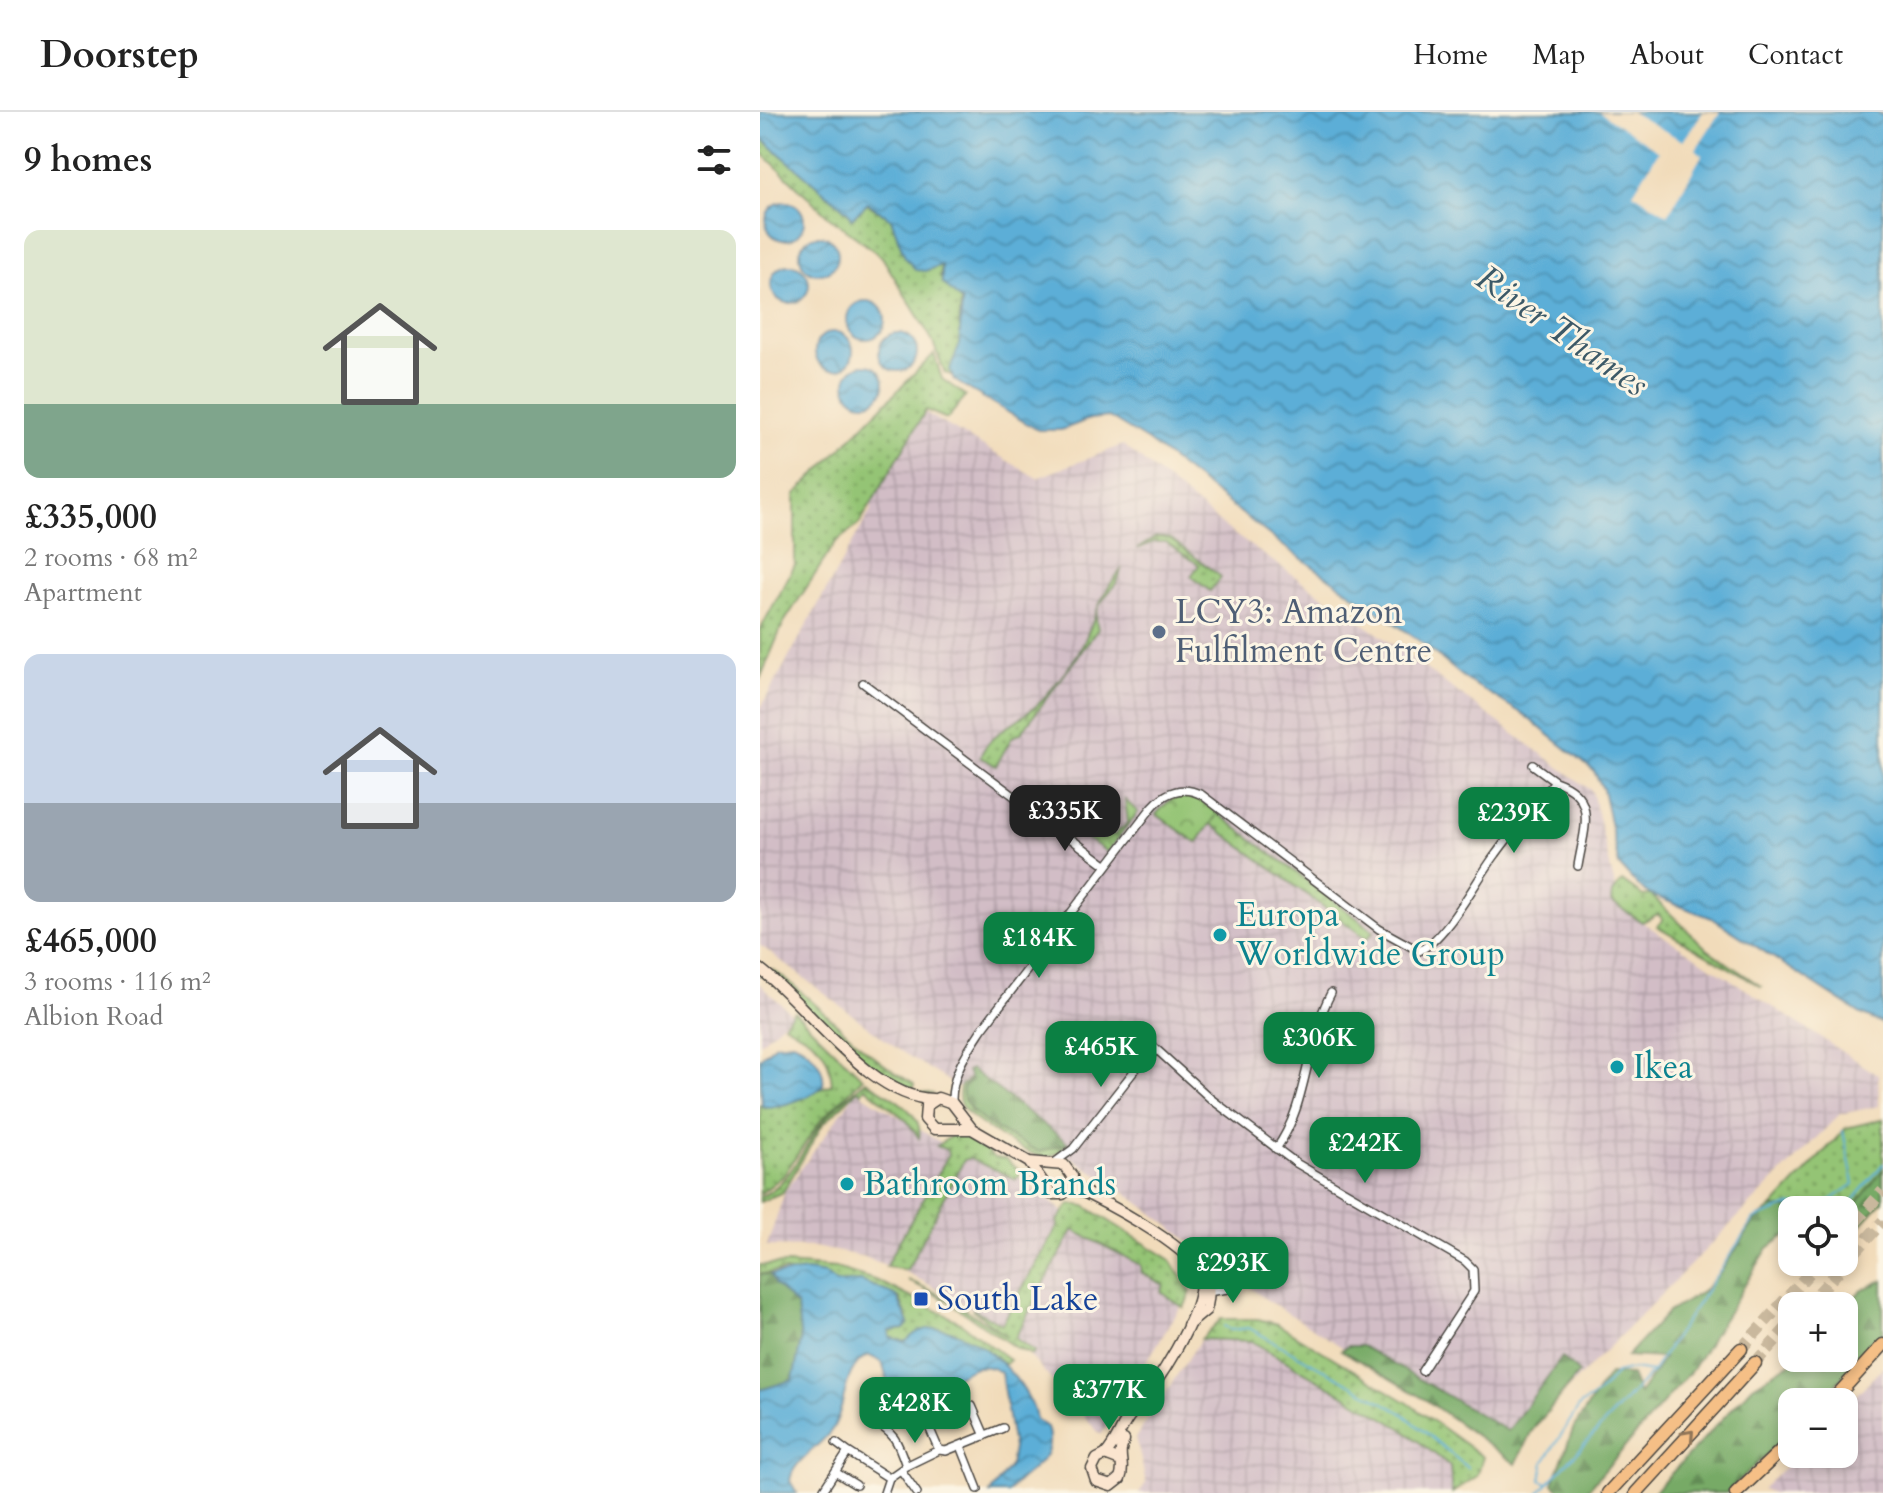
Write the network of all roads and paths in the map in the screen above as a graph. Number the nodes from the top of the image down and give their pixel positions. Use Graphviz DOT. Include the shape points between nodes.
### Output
graph roads {
  1 [pos="863,683"];
  2 [pos="1533,765"];
  3 [pos="1555,781"];
  4 [pos="1106,865"];
  5 [pos="1578,866"];
  6 [pos="760,969"];
  7 [pos="1331,993"];
  8 [pos="1133,1028"];
  9 [pos="1153,1047"];
  10 [pos="953,1084"];
  11 [pos="908,1096"];
  12 [pos="936,1099"];
  13 [pos="954,1108"];
  14 [pos="924,1115"];
  15 [pos="949,1127"];
  16 [pos="972,1129"];
  17 [pos="1073,1149"];
  18 [pos="1276,1149"];
  19 [pos="1029,1162"];
  20 [pos="1052,1164"];
  21 [pos="1071,1172"];
  22 [pos="1041,1177"];
  23 [pos="1071,1186"];
  24 [pos="1238,1284"];
  25 [pos="1206,1292"];
  26 [pos="1883,1345"];
  27 [pos="1741,1349"];
  28 [pos="1755,1363"];
  29 [pos="1422,1371"];
  30 [pos="1844,1388"];
  31 [pos="983,1401"];
  32 [pos="972,1406"];
  33 [pos="1138,1410"];
  34 [pos="923,1413"];
  35 [pos="870,1419"];
  36 [pos="928,1423"];
  37 [pos="899,1424"];
  38 [pos="1003,1428"];
  39 [pos="894,1433"];
  40 [pos="985,1436"];
  41 [pos="836,1443"];
  42 [pos="961,1446"];
  43 [pos="939,1450"];
  44 [pos="848,1452"];
  45 [pos="1778,1453"];
  46 [pos="1105,1455"];
  47 [pos="1118,1460"];
  48 [pos="904,1468"];
  49 [pos="835,1472"];
  50 [pos="889,1478"];
  51 [pos="856,1485"];
  52 [pos="1114,1488"];
  53 [pos="824,1489"];
  54 [pos="978,1489"];
  55 [pos="1102,1489"];
  56 [pos="884,1493"];
  57 [pos="917,1493"];
  58 [pos="1608,1493"];
  59 [pos="1636,1493"];
  60 [pos="1736,1493"];
  1 -- 4 [label="street"];
  2 -- 3 [label="street"];
  3 -- 4 [label="street" via="1449,921 1419,951 1379,929 1195,792 1175,790 1159,799"];
  3 -- 5 [label="street" via="1571,786 1585,805"];
  4 -- 10 [label="street" via="982,1029"];
  6 -- 11 [label="street" via="795,997 833,1042"];
  7 -- 18 [label="street" via="1314,1030 1288,1133"];
  8 -- 9 [label="street"];
  9 -- 17 [label="street"];
  9 -- 18 [label="street"];
  10 -- 12 [label="street"];
  10 -- 13 [label="street"];
  11 -- 12 [label="street"];
  11 -- 14 [label="street"];
  12 -- 13 [label="street"];
  12 -- 14 [label="street"];
  13 -- 15 [label="street"];
  13 -- 16 [label="street"];
  14 -- 15 [label="street" via="934,1129"];
  15 -- 16 [label="street"];
  16 -- 19 [label="street"];
  17 -- 20 [label="street"];
  17 -- 21 [label="street"];
  18 -- 29 [label="street" via="1473,1269 1474,1291"];
  19 -- 20 [label="street"];
  19 -- 22 [label="street"];
  20 -- 21 [label="street"];
  20 -- 22 [label="street"];
  21 -- 23 [label="street"];
  22 -- 23 [label="street" via="1051,1194 1063,1194"];
  23 -- 25 [label="street" via="1160,1237 1197,1267"];
  24 -- 25 [label="street" via="1221,1293"];
  25 -- 33 [label="street"];
  26 -- 30 [label="highway"];
  27 -- 58 [label="highway"];
  59 -- 28 [label="highway, one-way"];
  31 -- 32 [label="street"];
  32 -- 36 [label="street"];
  32 -- 40 [label="street"];
  33 -- 46 [label="street"];
  33 -- 47 [label="street"];
  34 -- 36 [label="street"];
  35 -- 39 [label="street"];
  36 -- 43 [label="street"];
  37 -- 39 [label="street"];
  38 -- 40 [label="street"];
  39 -- 48 [label="street"];
  40 -- 42 [label="street"];
  41 -- 44 [label="street"];
  42 -- 43 [label="street"];
  42 -- 54 [label="street"];
  43 -- 48 [label="street"];
  44 -- 49 [label="street"];
  44 -- 50 [label="street"];
  45 -- 60 [label="highway"];
  46 -- 47 [label="street"];
  46 -- 55 [label="street" via="1092,1467"];
  47 -- 52 [label="street" via="1123,1470"];
  48 -- 50 [label="street"];
  48 -- 57 [label="street"];
  49 -- 51 [label="street"];
  49 -- 53 [label="street"];
  50 -- 56 [label="street"];
  52 -- 55 [label="street"];
}
